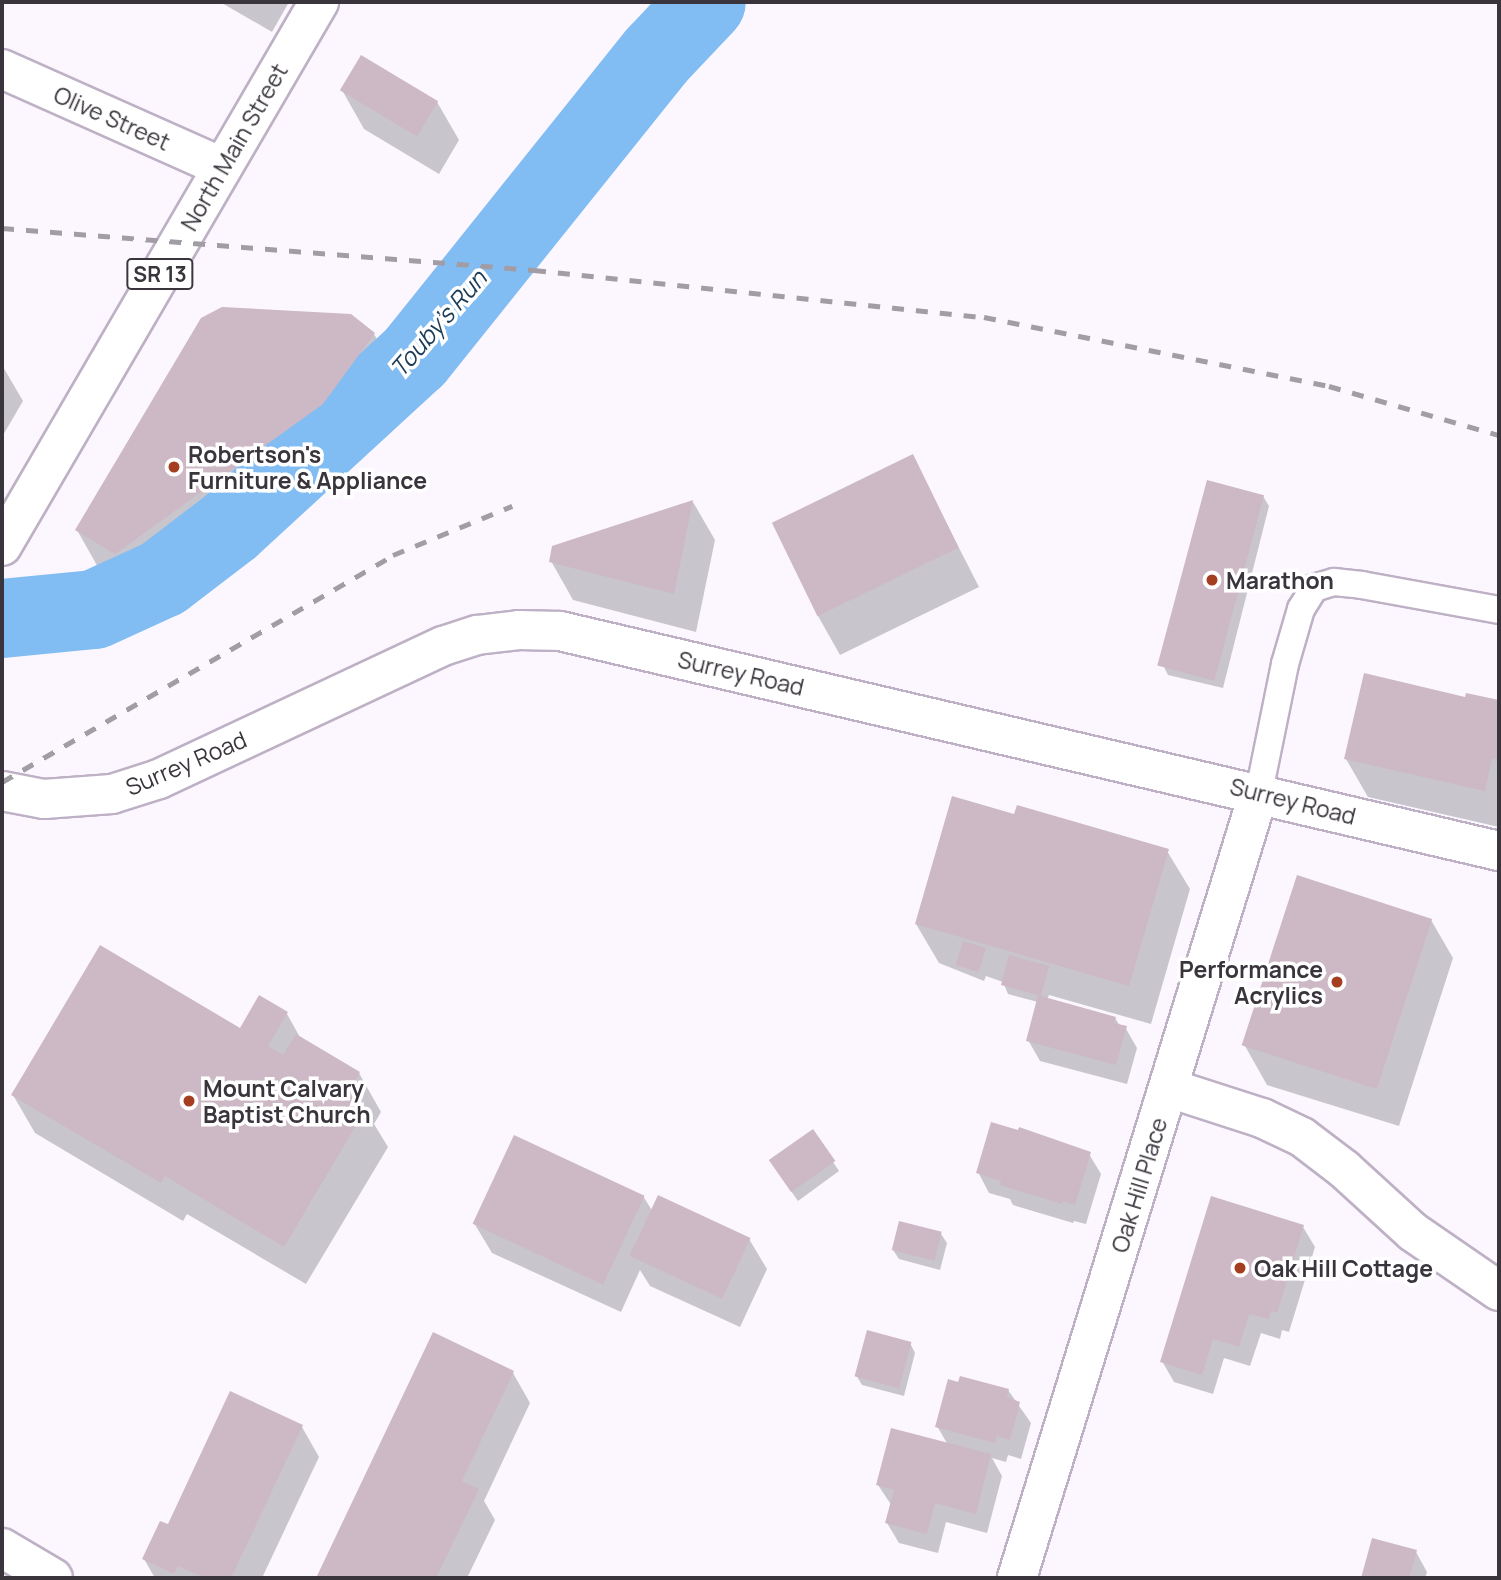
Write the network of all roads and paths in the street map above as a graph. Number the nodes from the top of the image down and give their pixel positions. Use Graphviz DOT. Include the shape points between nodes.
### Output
graph roads {
  1 [pos="319,2"];
  2 [pos="2,69"];
  3 [pos="222,167"];
  4 [pos="8,522"];
  5 [pos="1499,610"];
  6 [pos="2,791"];
  7 [pos="1259,792"];
  8 [pos="1499,851"];
  9 [pos="1169,1088"];
  10 [pos="1499,1292"];
  11 [pos="2,1548"];
  12 [pos="53,1578"];
  13 [pos="1017,1578"];
  1 -- 3 [label="main road, North Main Street / SR 13"];
  2 -- 3 [label="main road, Olive Street"];
  3 -- 4 [label="main road, North Main Street / SR 13"];
  5 -- 7 [label="lane" via="1362,585 1334,582 1314,588 1301,609 1285,664"];
  6 -- 7 [label="main road, Surrey Road" via="44,799 113,794 148,783 443,646 519,629 560,631"];
  7 -- 8 [label="main road, Surrey Road"];
  7 -- 9 [label="main road, Oak Hill Place"];
  9 -- 10 [label="main road" via="1262,1118 1302,1137 1413,1232"];
  9 -- 13 [label="main road, Oak Hill Place"];
  11 -- 12 [label="main road"];
}
